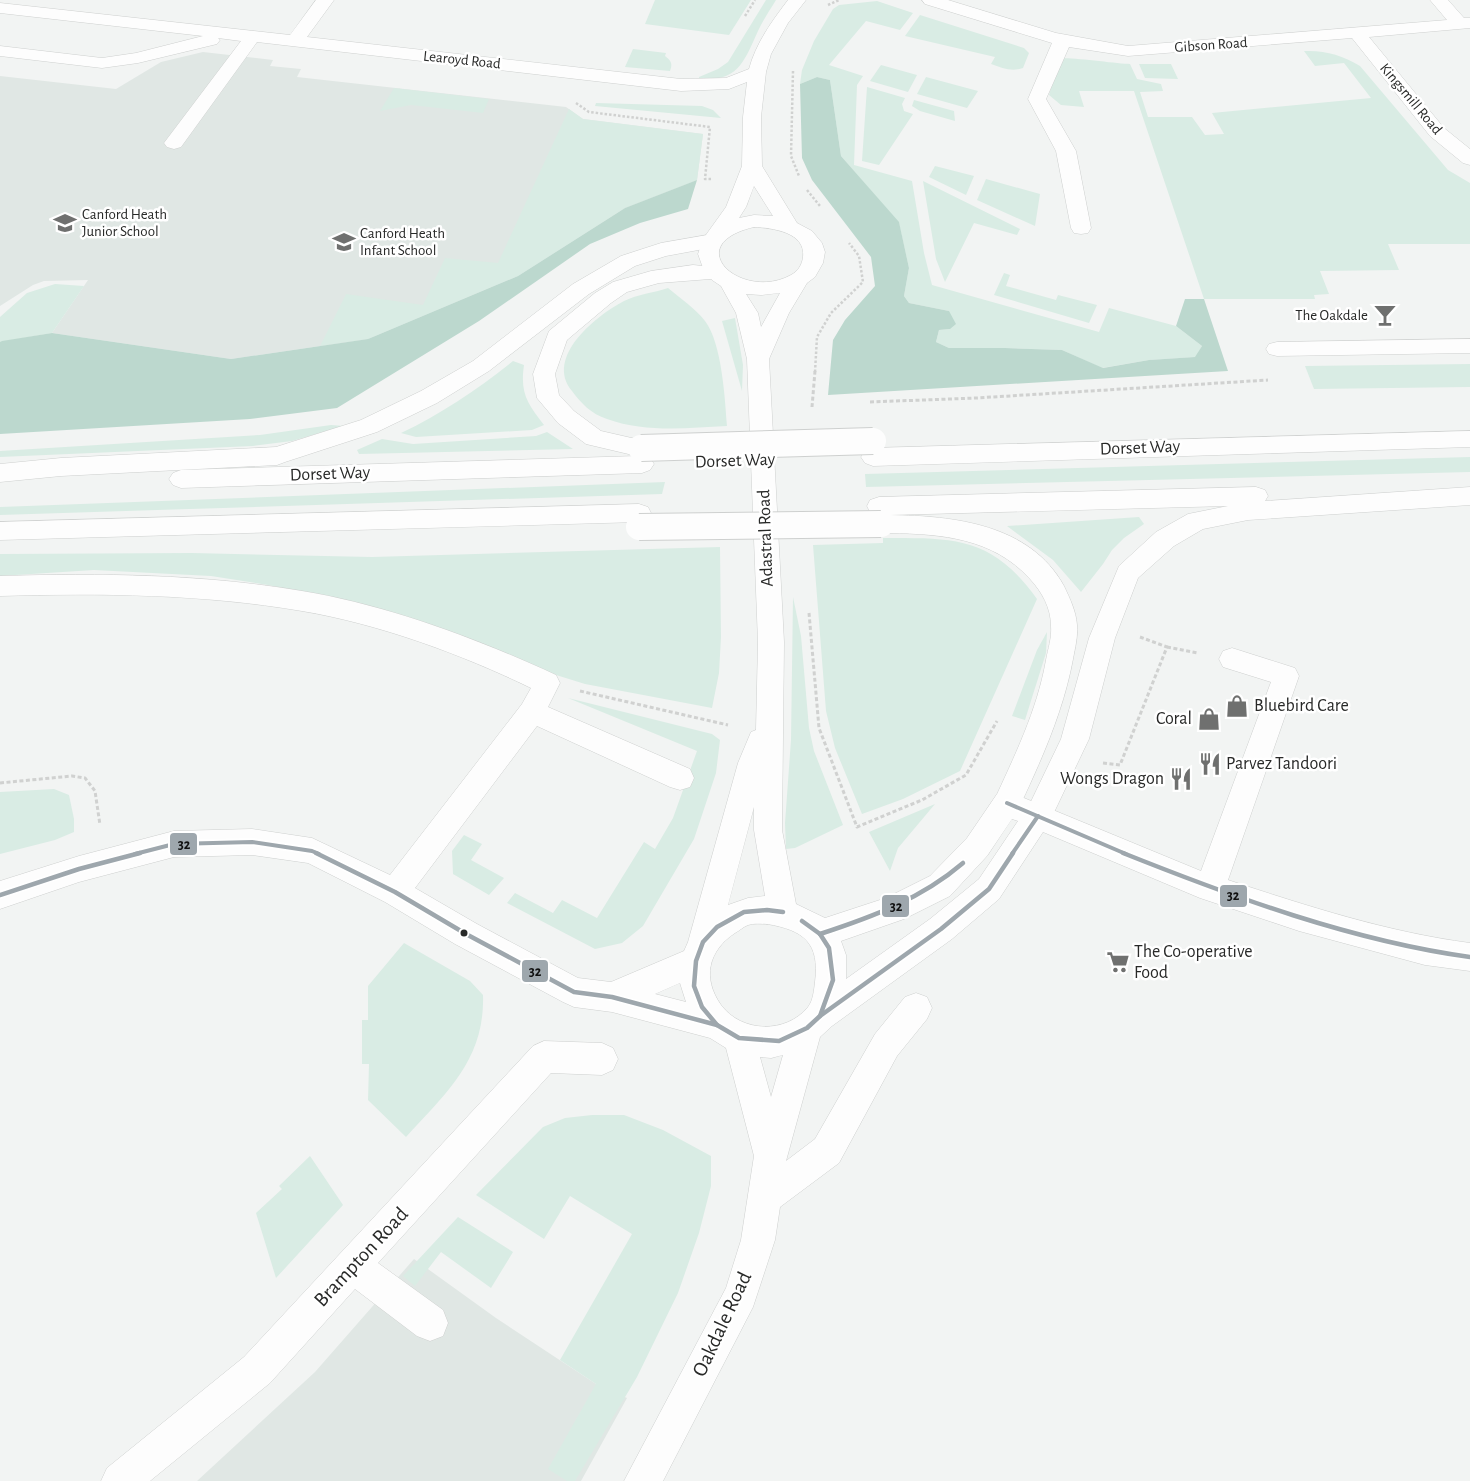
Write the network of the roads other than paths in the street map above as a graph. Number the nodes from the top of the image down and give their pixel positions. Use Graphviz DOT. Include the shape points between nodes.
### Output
graph roads {
  1 [pos="325,0"];
  2 [pos="797,0"];
  3 [pos="931,0"];
  4 [pos="1439,0"];
  5 [pos="961,4"];
  6 [pos="0,8"];
  7 [pos="1465,23"];
  8 [pos="1358,33"];
  9 [pos="248,36"];
  10 [pos="1063,39"];
  11 [pos="295,41"];
  12 [pos="0,51"];
  13 [pos="757,72"];
  14 [pos="681,85"];
  15 [pos="752,116"];
  16 [pos="174,143"];
  17 [pos="1470,159"];
  18 [pos="752,166"];
  19 [pos="789,226"];
  20 [pos="1081,228"];
  21 [pos="716,238"];
  22 [pos="722,277"];
  23 [pos="800,278"];
  24 [pos="1470,346"];
  25 [pos="1277,349"];
  26 [pos="758,359"];
  27 [pos="1470,438"];
  28 [pos="641,456"];
  29 [pos="0,473"];
  30 [pos="0,486"];
  31 [pos="1470,490"];
  32 [pos="1470,496"];
  33 [pos="880,515"];
  34 [pos="0,532"];
  35 [pos="0,586"];
  36 [pos="1232,660"];
  37 [pos="532,712"];
  38 [pos="769,718"];
  39 [pos="680,778"];
  40 [pos="1007,803"];
  41 [pos="1038,816"];
  42 [pos="1210,888"];
  43 [pos="395,892"];
  44 [pos="0,895"];
  45 [pos="783,912"];
  46 [pos="820,934"];
  47 [pos="699,951"];
  48 [pos="1470,957"];
  49 [pos="612,997"];
  50 [pos="916,1008"];
  51 [pos="814,1022"];
  52 [pos="728,1032"];
  53 [pos="602,1059"];
  54 [pos="770,1157"];
  55 [pos="764,1198"];
  56 [pos="353,1266"];
  57 [pos="430,1323"];
  58 [pos="120,1481"];
  59 [pos="643,1481"];
  1 -- 11 [label="main road"];
  2 -- 13 [label="main road, Adastral Road" via="762,54"];
  3 -- 5 [label="main road, Gibson Road"];
  4 -- 7 [label="main road"];
  5 -- 10 [label="main road, Gibson Road" via="1037,33"];
  6 -- 9 [label="main road, Learoyd Road"];
  7 -- 8 [label="main road, Gibson Road"];
  8 -- 10 [label="main road, Gibson Road" via="1128,51 1092,48"];
  8 -- 17 [label="main road, Kingsmill Road" via="1438,132"];
  9 -- 11 [label="main road, Learoyd Road"];
  9 -- 12 [label="main road, Learoyd Road" via="188,44 138,58 102,63"];
  9 -- 16 [label="main road"];
  10 -- 20 [label="main road" via="1037,99 1066,151"];
  11 -- 14 [label="main road, Learoyd Road"];
  13 -- 14 [label="main road, Learoyd Road" via="729,83"];
  13 -- 15 [label="main road, Adastral Road"];
  14 -- 15 [label="main road, Learoyd Road" via="730,101"];
  15 -- 18 [label="main road, Adastral Road"];
  18 -- 19 [label="main road, Adastral Road"];
  18 -- 21 [label="main road, Adastral Road" via="736,208"];
  19 -- 21 [label="main road, Adastral Road" via="754,221 729,227"];
  19 -- 23 [label="main road, Adastral Road" via="807,238 814,251 812,265"];
  21 -- 22 [label="main road, Adastral Road" via="709,246 708,261"];
  21 -- 29 [label="main road" via="661,250 620,265 581,289 481,366 429,397 369,426 277,456 71,466"];
  22 -- 23 [label="main road" via="746,287 765,289"];
  22 -- 26 [label="main road, Adastral Road" via="747,313"];
  22 -- 28 [label="main road" via="693,272 658,276 620,287 557,336 544,374 548,398 566,417 594,438"];
  23 -- 26 [label="main road, Adastral Road" via="778,313"];
  24 -- 25 [label="main road"];
  26 -- 38 [label="main road, Adastral Road" via="771,642"];
  27 -- 28 [label="main road, Dorset Way"];
  28 -- 30 [label="main road, Dorset Way"];
  31 -- 33 [label="main road"];
  32 -- 41 [label="main road" via="1248,511 1197,521 1165,540 1128,573 1102,638 1075,739"];
  33 -- 34 [label="main road, bridge"];
  33 -- 40 [label="main road" via="988,536 1011,547 1035,566 1052,589 1063,614 1064,635 1056,676 1042,726"];
  35 -- 37 [label="main road" via="84,582 180,586 304,602 358,614 418,631 547,683"];
  36 -- 42 [label="main road" via="1286,676"];
  37 -- 39 [label="main road"];
  37 -- 43 [label="main road"];
  38 -- 45 [label="main road, Adastral Road" via="768,830"];
  38 -- 47 [label="main road, Adastral Road" via="752,763"];
  40 -- 41 [label="main road"];
  40 -- 46 [label="main road" via="977,847 940,886 893,910"];
  41 -- 42 [label="main road"];
  41 -- 51 [label="main road" via="989,889 941,929"];
  42 -- 48 [label="main road" via="1299,917 1425,951"];
  43 -- 44 [label="main road" via="312,851 252,842 174,844"];
  43 -- 49 [label="main road" via="574,992"];
  45 -- 46 [label="main road"];
  45 -- 47 [label="main road" via="744,912 717,926"];
  46 -- 51 [label="main road" via="829,948 833,980"];
  47 -- 49 [label="main road"];
  47 -- 52 [label="main road" via="694,986 702,1007"];
  49 -- 52 [label="main road"];
  50 -- 55 [label="main road" via="886,1045 826,1151"];
  51 -- 52 [label="main road" via="778,1042"];
  51 -- 54 [label="main road, Oakdale Road"];
  52 -- 54 [label="main road, Oakdale Road"];
  53 -- 56 [label="main road, Brampton Road" via="544,1057"];
  54 -- 55 [label="main road, Oakdale Road"];
  55 -- 59 [label="main road, Oakdale Road" via="758,1240 740,1294"];
  56 -- 57 [label="main road"];
  56 -- 58 [label="main road, Brampton Road" via="257,1370"];
}
